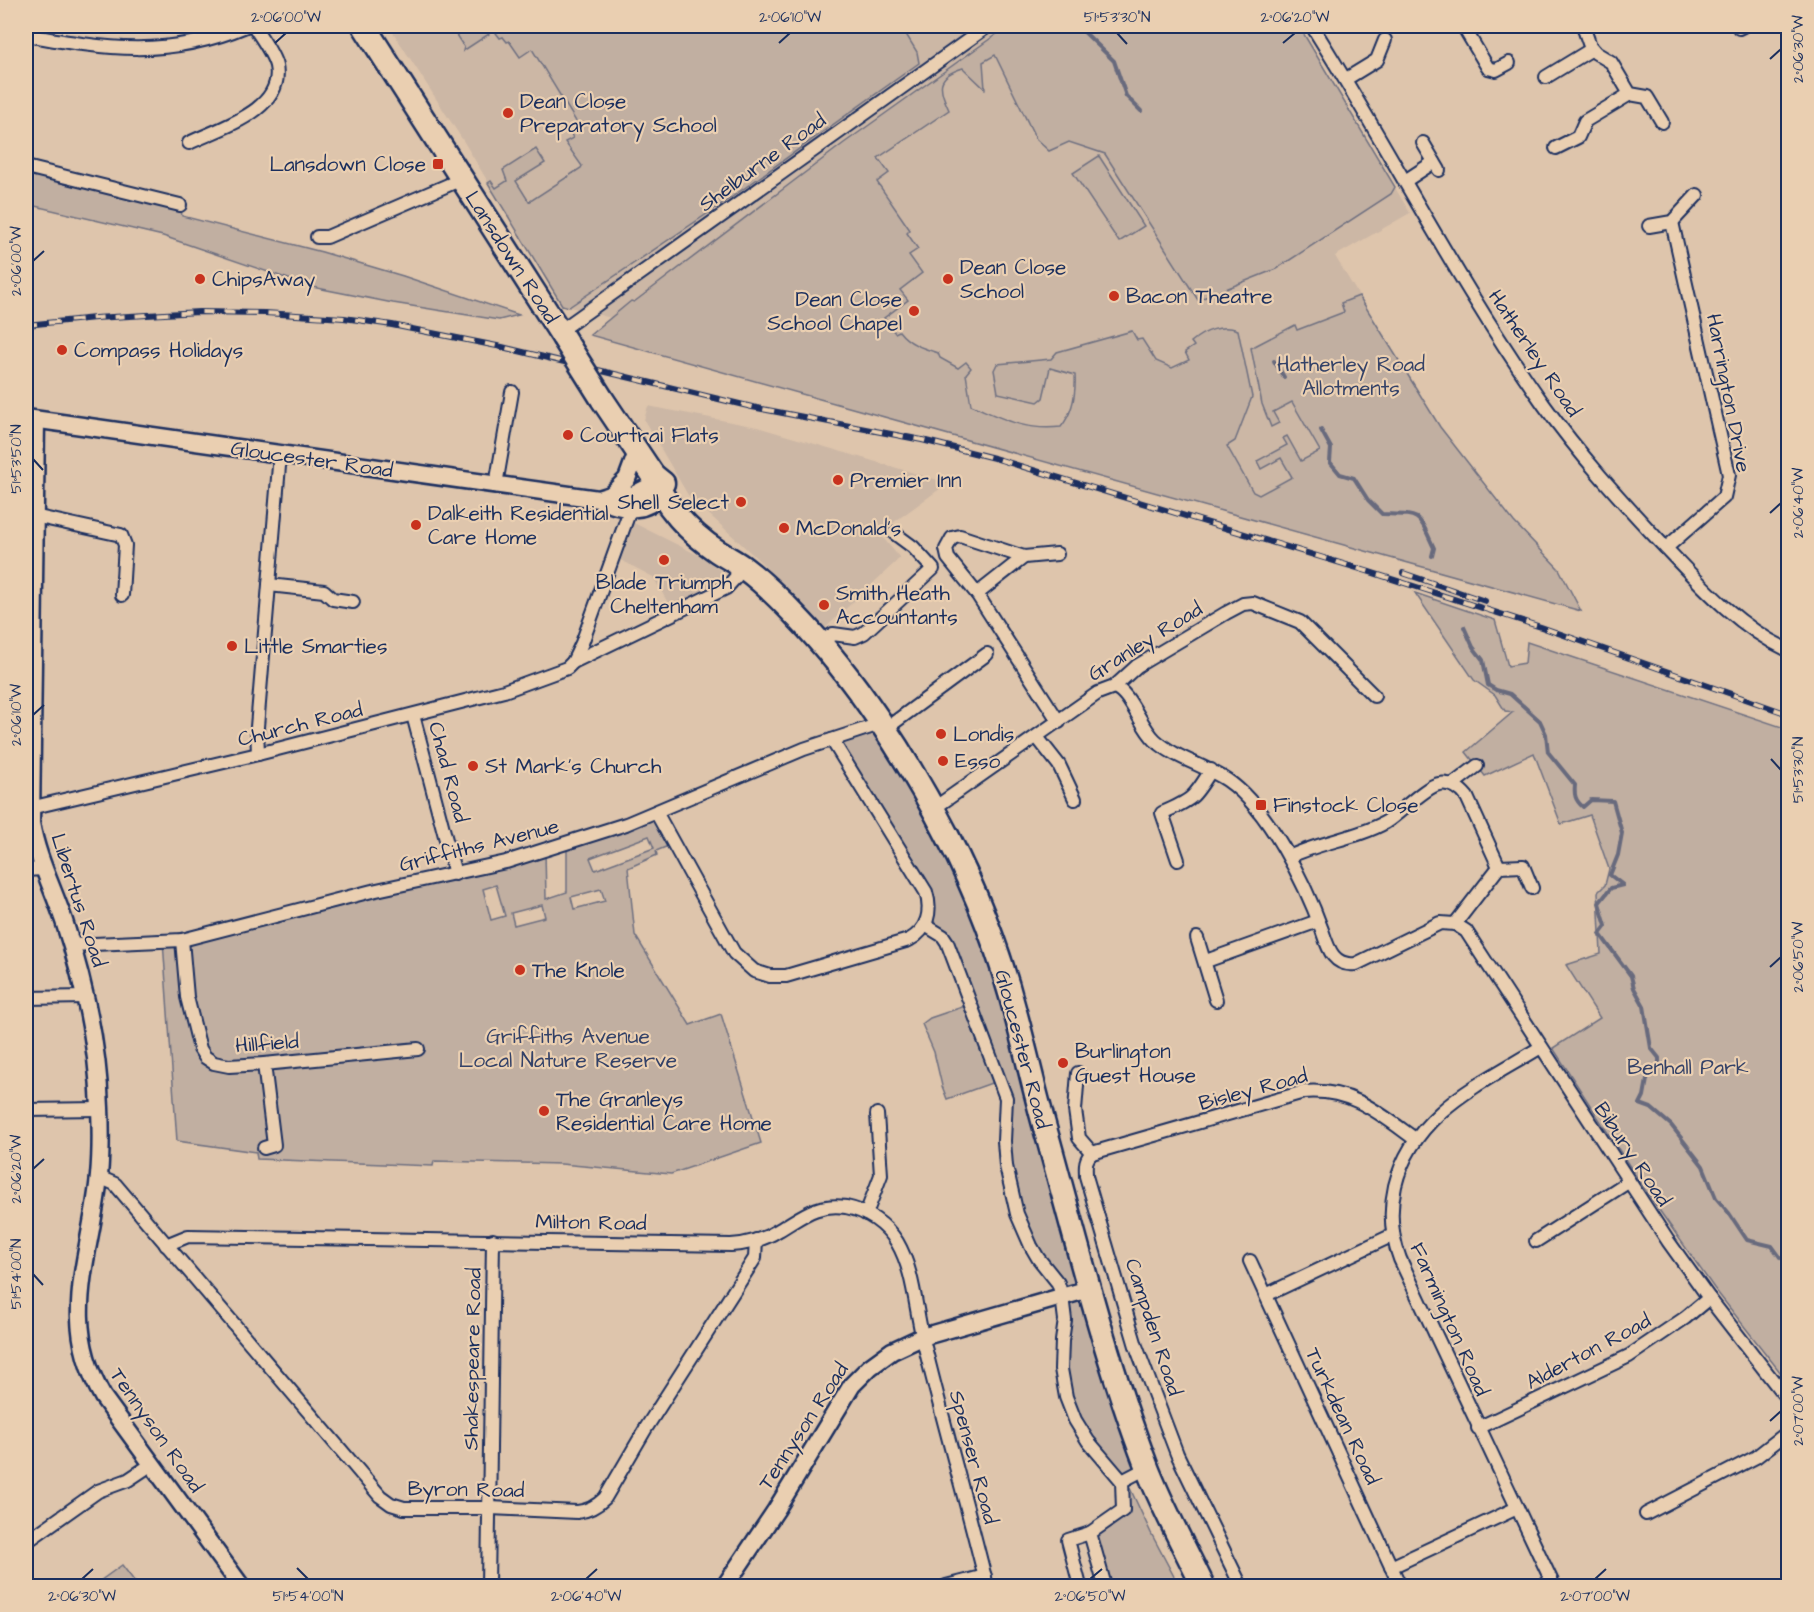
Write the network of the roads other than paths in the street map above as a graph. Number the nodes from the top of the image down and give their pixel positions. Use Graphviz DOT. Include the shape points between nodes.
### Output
graph roads {
  1 [pos="246,26"];
  2 [pos="254,26"];
  3 [pos="364,26"];
  4 [pos="988,26"];
  5 [pos="1312,26"];
  6 [pos="1463,26"];
  7 [pos="1583,26"];
  8 [pos="26,35"];
  9 [pos="1385,40"];
  10 [pos="1592,49"];
  11 [pos="1509,63"];
  12 [pos="1546,76"];
  13 [pos="1346,79"];
  14 [pos="1630,94"];
  15 [pos="1662,122"];
  16 [pos="189,143"];
  17 [pos="1423,143"];
  18 [pos="1556,148"];
  19 [pos="26,167"];
  20 [pos="462,179"];
  21 [pos="1405,181"];
  22 [pos="1697,195"];
  23 [pos="180,205"];
  24 [pos="1671,222"];
  25 [pos="1649,226"];
  26 [pos="317,237"];
  27 [pos="561,334"];
  28 [pos="512,392"];
  29 [pos="31,419"];
  30 [pos="637,452"];
  31 [pos="280,454"];
  32 [pos="496,485"];
  33 [pos="652,492"];
  34 [pos="605,497"];
  35 [pos="31,524"];
  36 [pos="894,533"];
  37 [pos="1666,548"];
  38 [pos="1057,554"];
  39 [pos="1024,557"];
  40 [pos="740,566"];
  41 [pos="269,585"];
  42 [pos="977,594"];
  43 [pos="122,595"];
  44 [pos="353,602"];
  45 [pos="821,642"];
  46 [pos="1788,650"];
  47 [pos="987,654"];
  48 [pos="573,662"];
  49 [pos="1114,687"];
  50 [pos="1374,696"];
  51 [pos="414,715"];
  52 [pos="1059,722"];
  53 [pos="882,727"];
  54 [pos="1038,737"];
  55 [pos="832,740"];
  56 [pos="258,754"];
  57 [pos="1477,766"];
  58 [pos="1211,771"];
  59 [pos="1452,785"];
  60 [pos="1075,799"];
  61 [pos="30,808"];
  62 [pos="933,809"];
  63 [pos="656,812"];
  64 [pos="1289,857"];
  65 [pos="1178,860"];
  66 [pos="1499,867"];
  67 [pos="26,870"];
  68 [pos="43,870"];
  69 [pos="455,874"];
  70 [pos="1532,888"];
  71 [pos="1318,921"];
  72 [pos="1455,924"];
  73 [pos="925,925"];
  74 [pos="1197,938"];
  75 [pos="182,940"];
  76 [pos="72,945"];
  77 [pos="1206,961"];
  78 [pos="26,998"];
  79 [pos="86,998"];
  80 [pos="1216,1000"];
  81 [pos="1541,1047"];
  82 [pos="418,1049"];
  83 [pos="264,1064"];
  84 [pos="1078,1073"];
  85 [pos="100,1109"];
  86 [pos="26,1110"];
  87 [pos="877,1114"];
  88 [pos="1415,1139"];
  89 [pos="264,1148"];
  90 [pos="1092,1154"];
  91 [pos="99,1177"];
  92 [pos="1628,1182"];
  93 [pos="867,1214"];
  94 [pos="1393,1235"];
  95 [pos="493,1240"];
  96 [pos="756,1240"];
  97 [pos="1536,1241"];
  98 [pos="166,1245"];
  99 [pos="1250,1261"];
  100 [pos="1089,1288"];
  101 [pos="1266,1295"];
  102 [pos="1062,1296"];
  103 [pos="1709,1298"];
  104 [pos="922,1337"];
  105 [pos="1788,1400"];
  106 [pos="1478,1428"];
  107 [pos="1788,1432"];
  108 [pos="152,1464"];
  109 [pos="1147,1468"];
  110 [pos="1122,1480"];
  111 [pos="490,1508"];
  112 [pos="1517,1508"];
  113 [pos="1646,1514"];
  114 [pos="1090,1533"];
  115 [pos="26,1542"];
  116 [pos="1391,1566"];
  117 [pos="986,1581"];
  118 [pos="241,1587"];
  119 [pos="488,1587"];
  120 [pos="725,1587"];
  121 [pos="946,1587"];
  122 [pos="1080,1587"];
  123 [pos="1105,1587"];
  124 [pos="1203,1587"];
  125 [pos="1241,1587"];
  126 [pos="1401,1587"];
  127 [pos="1554,1587"];
  1 -- 8 [label="street" via="190,44 149,49 107,48"];
  2 -- 16 [label="street" via="275,62 276,78 269,99 257,110"];
  3 -- 20 [label="highway, Lansdown Road"];
  4 -- 27 [label="street, Shelburne Road"];
  5 -- 13 [label="street, Hatherley Road"];
  6 -- 11 [label="street" via="1486,67 1496,70"];
  7 -- 10 [label="street"];
  9 -- 13 [label="street" via="1377,60"];
  10 -- 12 [label="street"];
  10 -- 14 [label="street" via="1611,62"];
  13 -- 21 [label="street, Hatherley Road"];
  14 -- 15 [label="street" via="1647,97"];
  14 -- 18 [label="street" via="1585,121 1578,137"];
  17 -- 21 [label="street" via="1437,166"];
  19 -- 23 [label="street"];
  20 -- 26 [label="street" via="327,237"];
  20 -- 27 [label="highway, Lansdown Road"];
  21 -- 37 [label="street, Hatherley Road" via="1487,319 1545,406 1581,453"];
  22 -- 24 [label="street"];
  24 -- 25 [label="street"];
  24 -- 37 [label="street, Harrington Drive" via="1729,475 1724,497"];
  27 -- 30 [label="highway, Lansdown Road, bridge"];
  28 -- 32 [label="street"];
  29 -- 31 [label="street, Gloucester Road"];
  29 -- 35 [label="street, Libertus Road"];
  30 -- 33 [label="highway, Lansdown Road"];
  30 -- 34 [label="street" via="627,479"];
  31 -- 32 [label="street, Gloucester Road"];
  31 -- 41 [label="street"];
  32 -- 34 [label="street, Gloucester Road"];
  33 -- 34 [label="street, Gloucester Road"];
  33 -- 34 [label="street, Gloucester Road" via="614,506"];
  33 -- 40 [label="highway, Gloucester Road" via="688,528"];
  33 -- 40 [label="highway, Gloucester Road" via="722,540"];
  33 -- 48 [label="street" via="621,536"];
  35 -- 43 [label="street" via="121,535 125,545"];
  35 -- 61 [label="street, Libertus Road"];
  36 -- 45 [label="street" via="933,569 864,633 855,637 833,634"];
  37 -- 46 [label="street, Hatherley Road" via="1717,602 1746,626"];
  38 -- 39 [label="street"];
  39 -- 42 [label="street"];
  39 -- 42 [label="street" via="964,536 952,538 946,554"];
  40 -- 45 [label="highway, Gloucester Road"];
  40 -- 48 [label="street, Church Road" via="726,588"];
  41 -- 44 [label="street" via="324,591 333,599"];
  41 -- 56 [label="street"];
  42 -- 52 [label="street"];
  45 -- 53 [label="highway, Gloucester Road"];
  47 -- 53 [label="street, Griffiths Avenue"];
  48 -- 51 [label="street, Church Road" via="559,672 504,691"];
  49 -- 50 [label="street, Granley Road" via="1137,666 1243,604 1253,603 1304,626"];
  49 -- 52 [label="street, Granley Road" via="1098,693"];
  49 -- 58 [label="street" via="1125,694 1141,724 1154,738 1167,749"];
  51 -- 56 [label="street, Church Road"];
  51 -- 69 [label="street, Chad Road"];
  52 -- 54 [label="street, Granley Road"];
  53 -- 55 [label="street, Griffiths Avenue"];
  53 -- 62 [label="highway, Gloucester Road"];
  54 -- 60 [label="street" via="1059,765"];
  54 -- 62 [label="street, Granley Road"];
  55 -- 63 [label="street, Griffiths Avenue"];
  55 -- 73 [label="street" via="926,892 929,907"];
  56 -- 61 [label="street, Church Road"];
  57 -- 59 [label="street"];
  58 -- 64 [label="street" via="1245,795"];
  58 -- 65 [label="street" via="1190,801 1162,813"];
  59 -- 64 [label="street" via="1435,785 1382,824"];
  59 -- 66 [label="street" via="1467,797"];
  61 -- 68 [label="street, Libertus Road"];
  62 -- 100 [label="highway, Gloucester Road" via="974,894 999,959"];
  63 -- 69 [label="street, Griffiths Avenue" via="545,851"];
  63 -- 73 [label="street" via="734,953 761,974 786,976 840,961 909,940"];
  64 -- 71 [label="street"];
  66 -- 70 [label="street" via="1523,866"];
  66 -- 72 [label="street"];
  67 -- 68 [label="street"];
  68 -- 76 [label="street, Libertus Road"];
  69 -- 75 [label="street, Griffiths Avenue"];
  71 -- 72 [label="street" via="1331,955 1350,965 1434,925"];
  71 -- 77 [label="street"];
  72 -- 81 [label="street, Bibury Road" via="1469,935"];
  73 -- 102 [label="street" via="947,942 1006,1098 1005,1154 1011,1195 1031,1246 1058,1283"];
  74 -- 77 [label="street"];
  75 -- 76 [label="street, Griffiths Avenue"];
  75 -- 83 [label="street, Hillfield" via="187,997 200,1049 219,1065"];
  76 -- 79 [label="street, Libertus Road"];
  77 -- 80 [label="street"];
  78 -- 79 [label="street"];
  79 -- 85 [label="street, Libertus Road"];
  81 -- 88 [label="street, Farmington Road" via="1445,1107"];
  81 -- 92 [label="street, Bibury Road"];
  82 -- 83 [label="street, Hillfield"];
  83 -- 89 [label="street" via="274,1145"];
  84 -- 90 [label="street" via="1079,1138"];
  85 -- 86 [label="street"];
  85 -- 91 [label="street, Libertus Road"];
  87 -- 93 [label="street" via="881,1175"];
  88 -- 90 [label="street, Bisley Road" via="1359,1101 1333,1093 1304,1092"];
  88 -- 94 [label="street, Farmington Road" via="1395,1185"];
  90 -- 125 [label="street, Campden Road" via="1085,1164 1086,1176 1136,1346 1177,1454"];
  91 -- 98 [label="street, Byron Road" via="115,1184"];
  91 -- 108 [label="street, Tennyson Road" via="79,1301 82,1343 103,1397"];
  92 -- 97 [label="street"];
  92 -- 103 [label="street, Bibury Road"];
  93 -- 96 [label="street, Milton Road" via="849,1208 820,1208"];
  93 -- 104 [label="street, Milton Road" via="890,1232 900,1248"];
  94 -- 101 [label="street"];
  94 -- 106 [label="street, Farmington Road"];
  95 -- 96 [label="street, Milton Road" via="731,1245"];
  95 -- 98 [label="street, Milton Road" via="188,1236"];
  95 -- 111 [label="street, Shakespeare Road"];
  96 -- 111 [label="street, Byron Road" via="755,1258 602,1502 577,1512"];
  98 -- 111 [label="street, Byron Road" via="385,1501 404,1508"];
  99 -- 101 [label="street, Turkdean Road"];
  100 -- 102 [label="street, Tennyson Road"];
  100 -- 109 [label="highway, Gloucester Road"];
  101 -- 116 [label="street, Turkdean Road"];
  102 -- 104 [label="street, Tennyson Road"];
  102 -- 110 [label="street" via="1065,1320 1061,1369 1066,1396 1088,1441"];
  103 -- 105 [label="street, Bibury Road"];
  103 -- 106 [label="street, Alderton Road" via="1629,1356"];
  104 -- 117 [label="street, Spenser Road"];
  104 -- 120 [label="street, Tennyson Road" via="892,1351 859,1376"];
  106 -- 112 [label="street, Farmington Road"];
  107 -- 113 [label="street" via="1756,1457"];
  108 -- 115 [label="street" via="128,1480 98,1491"];
  108 -- 118 [label="street, Tennyson Road"];
  109 -- 110 [label="street"];
  109 -- 124 [label="highway, Gloucester Road"];
  110 -- 114 [label="street" via="1123,1510"];
  111 -- 119 [label="street, Shakespeare Road"];
  112 -- 116 [label="street"];
  112 -- 127 [label="street, Farmington Road"];
  114 -- 122 [label="street" via="1068,1540"];
  114 -- 123 [label="street"];
  116 -- 126 [label="street, Turkdean Road"];
  117 -- 121 [label="street"];
}
